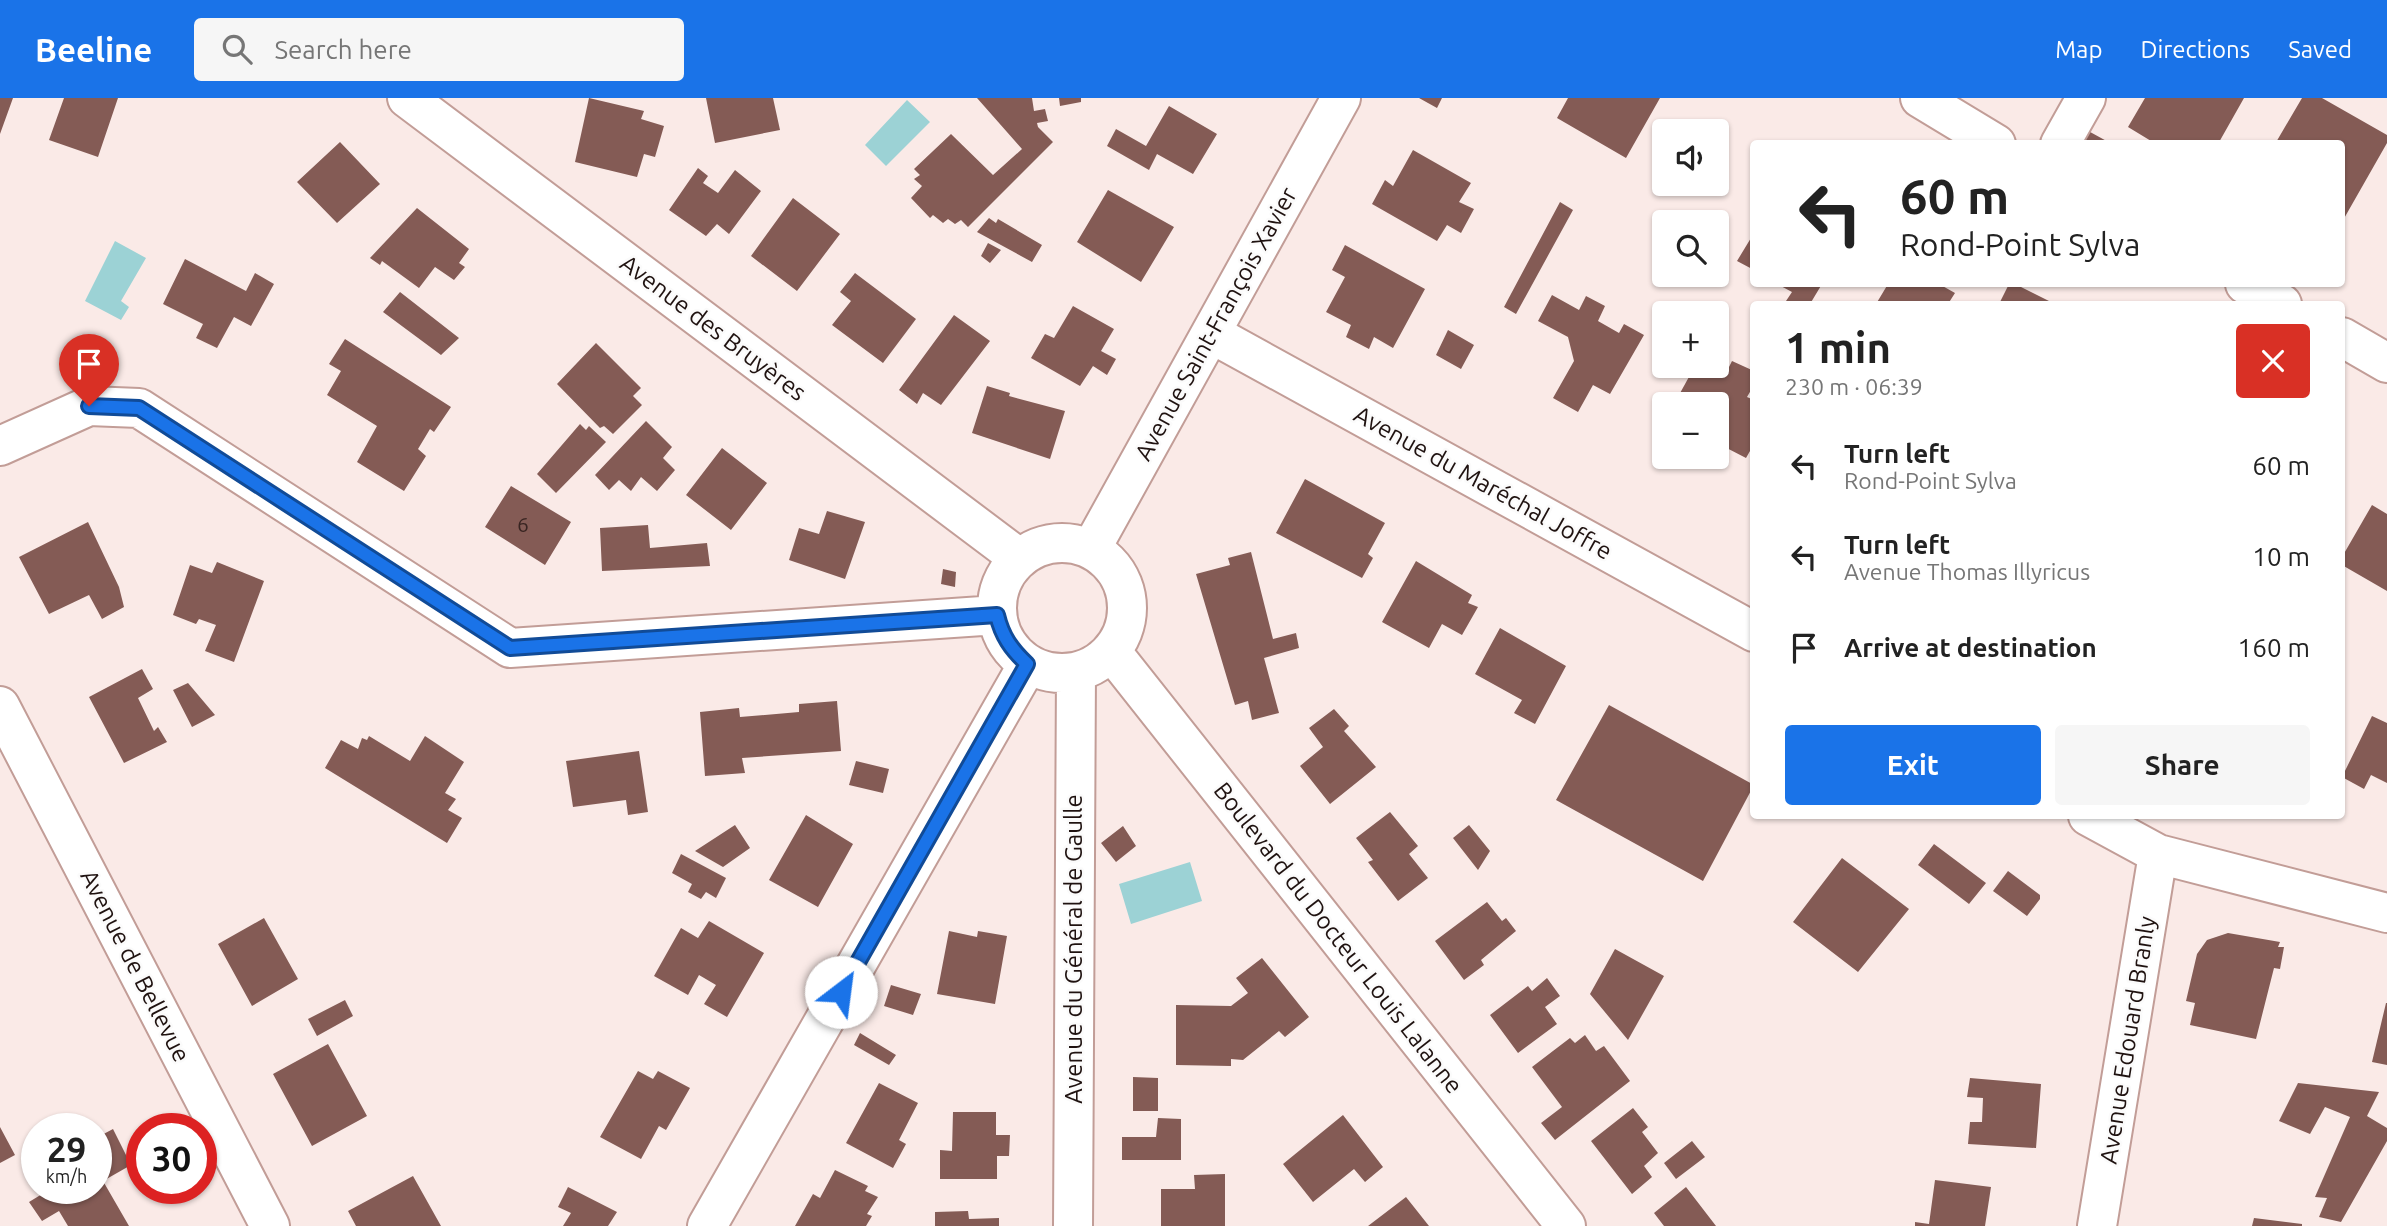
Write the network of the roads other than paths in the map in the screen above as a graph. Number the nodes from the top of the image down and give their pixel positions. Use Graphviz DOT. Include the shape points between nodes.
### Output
graph roads {
  1 [pos="407,98"];
  2 [pos="1341,98"];
  3 [pos="1920,98"];
  4 [pos="2086,98"];
  5 [pos="1989,140"];
  6 [pos="2062,140"];
  7 [pos="2251,287"];
  8 [pos="2276,301"];
  9 [pos="1212,334"];
  10 [pos="2345,339"];
  11 [pos="2387,363"];
  12 [pos="0,446"];
  13 [pos="1091,549"];
  14 [pos="1020,558"];
  15 [pos="997,615"];
  16 [pos="1750,630"];
  17 [pos="1111,651"];
  18 [pos="1027,664"];
  19 [pos="1076,672"];
  20 [pos="0,706"];
  21 [pos="2093,819"];
  22 [pos="2158,855"];
  23 [pos="2387,912"];
  24 [pos="270,1226"];
  25 [pos="707,1226"];
  26 [pos="1073,1226"];
  27 [pos="1566,1226"];
  28 [pos="2097,1226"];
  1 -- 14 [label="street, Avenue des Bruyères"];
  2 -- 9 [label="street, Avenue Saint-François Xavier"];
  3 -- 5 [label="street"];
  4 -- 6 [label="street"];
  7 -- 8 [label="street"];
  9 -- 13 [label="street, Avenue Saint-François Xavier"];
  9 -- 16 [label="street, Avenue du Maréchal Joffre"];
  10 -- 11 [label="street"];
  12 -- 15 [label="street" via="89,406 139,408 510,648"];
  13 -- 14 [label="street" via="1054,543"];
  13 -- 17 [label="street" via="1120,576 1126,595 1122,634"];
  14 -- 15 [label="street" via="1002,584"];
  15 -- 18 [label="street" via="1002,634"];
  17 -- 19 [label="street"];
  17 -- 27 [label="street, Boulevard du Docteur Louis Lalanne"];
  18 -- 19 [label="street" via="1042,670"];
  18 -- 25 [label="street"];
  19 -- 26 [label="street, Avenue du Général de Gaulle"];
  20 -- 24 [label="street, Avenue de Bellevue"];
  21 -- 22 [label="street"];
  22 -- 23 [label="street"];
  22 -- 28 [label="street, Avenue Edouard Branly"];
}
